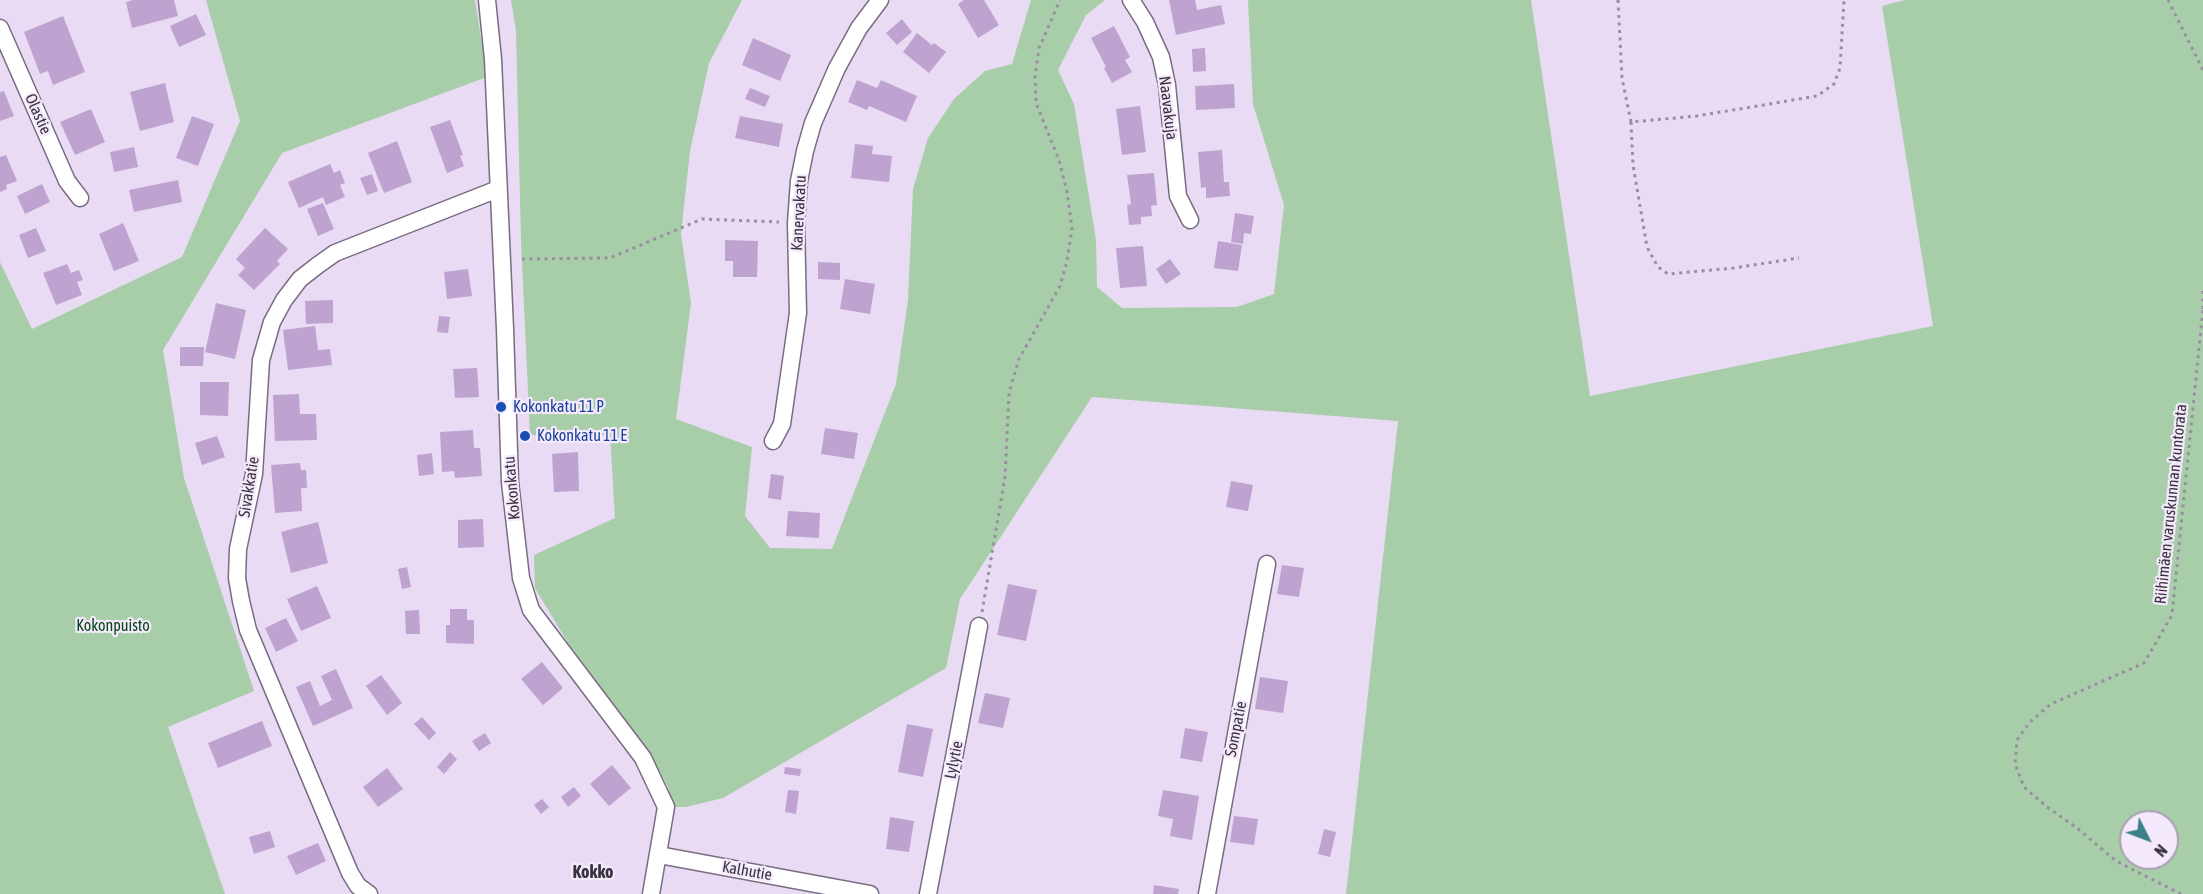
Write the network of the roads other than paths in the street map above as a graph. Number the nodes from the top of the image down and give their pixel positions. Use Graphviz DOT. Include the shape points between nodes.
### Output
graph roads {
  1 [pos="487,0"];
  2 [pos="880,0"];
  3 [pos="1131,0"];
  4 [pos="0,28"];
  5 [pos="498,189"];
  6 [pos="80,198"];
  7 [pos="1190,220"];
  8 [pos="773,441"];
  9 [pos="1267,564"];
  10 [pos="979,626"];
  11 [pos="659,855"];
  12 [pos="369,894"];
  13 [pos="651,894"];
  14 [pos="870,894"];
  15 [pos="928,894"];
  16 [pos="1207,894"];
  1 -- 5 [label="street, Kokonkatu"];
  2 -- 8 [label="street, Kanervakatu" via="837,68 813,123 799,181 798,313 782,424"];
  3 -- 7 [label="street, Naavakuja" via="1161,57 1178,196"];
  4 -- 6 [label="street, Olastie" via="67,181"];
  5 -- 11 [label="street, Kokonkatu" via="510,482 521,579 531,610 643,758 666,807"];
  5 -- 12 [label="street, Sivakkatie" via="335,253 318,265 300,279 284,300 272,322 261,360 254,474 238,549 241,601 249,630 350,873"];
  9 -- 16 [label="street, Sompatie"];
  10 -- 15 [label="street, Lylytie"];
  11 -- 13 [label="street, Kokonkatu"];
  11 -- 14 [label="street, Kalhutie"];
}
